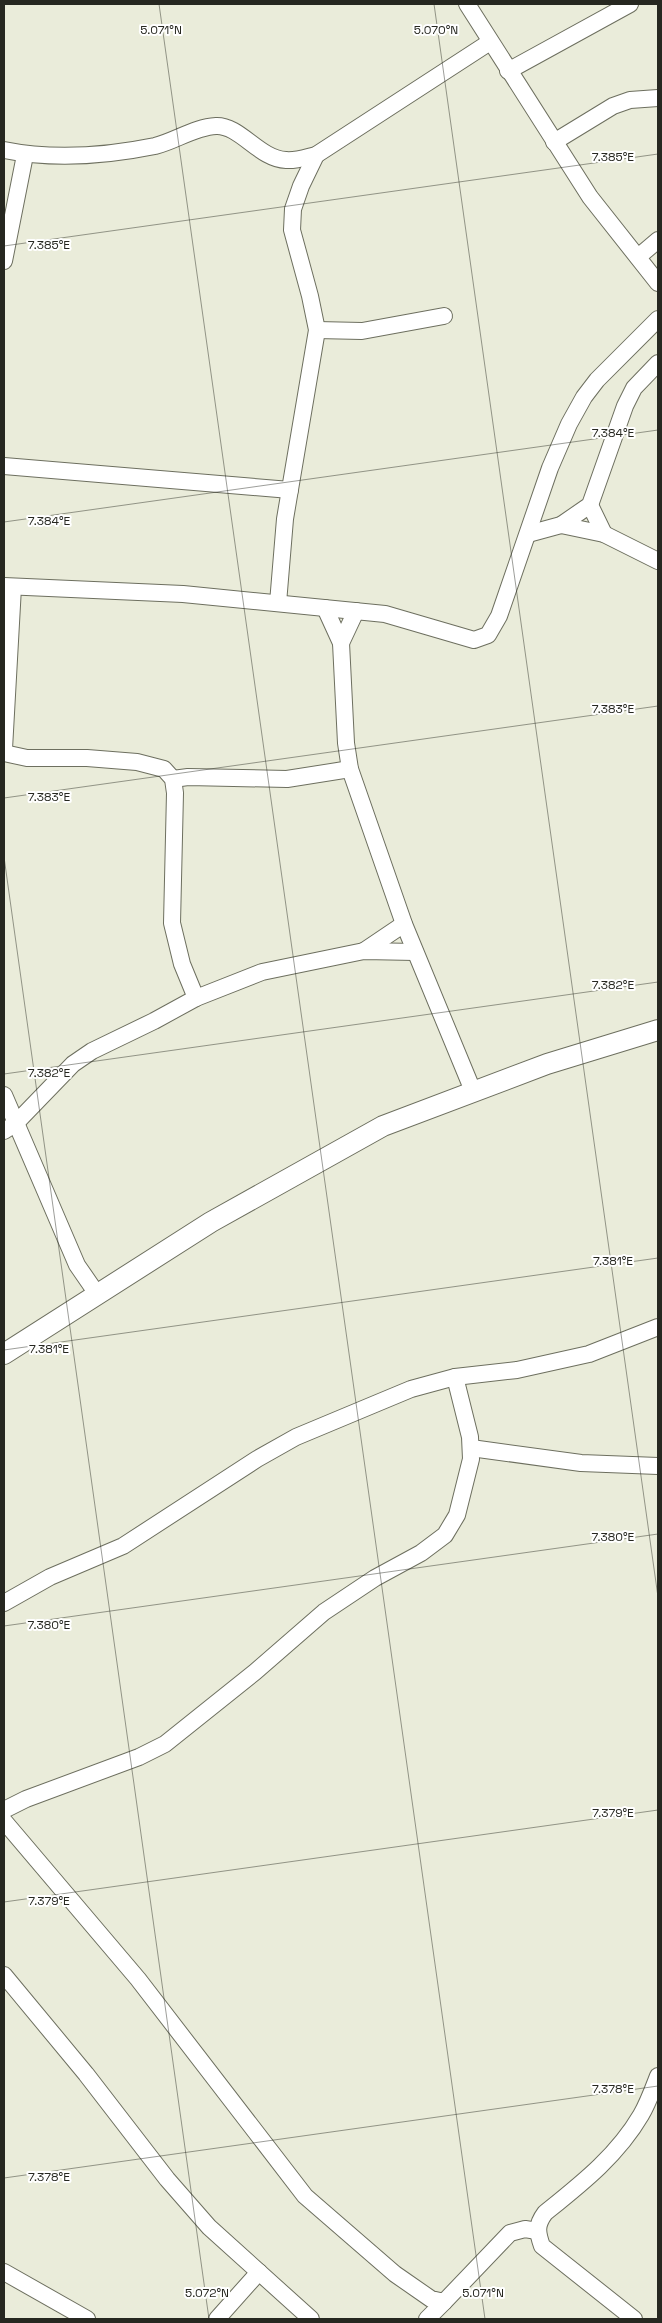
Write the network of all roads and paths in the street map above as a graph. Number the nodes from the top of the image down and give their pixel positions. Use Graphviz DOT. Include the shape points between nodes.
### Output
graph roads {
  1 [pos="467,4"];
  2 [pos="630,4"];
  3 [pos="490,42"];
  4 [pos="508,71"];
  5 [pos="658,98"];
  6 [pos="554,142"];
  7 [pos="4,150"];
  8 [pos="25,155"];
  9 [pos="316,155"];
  10 [pos="288,160"];
  11 [pos="301,186"];
  12 [pos="658,240"];
  13 [pos="638,257"];
  14 [pos="4,261"];
  15 [pos="658,283"];
  16 [pos="444,316"];
  17 [pos="658,319"];
  18 [pos="317,330"];
  19 [pos="658,363"];
  20 [pos="4,466"];
  21 [pos="290,490"];
  22 [pos="590,505"];
  23 [pos="561,524"];
  24 [pos="528,534"];
  25 [pos="604,534"];
  26 [pos="658,561"];
  27 [pos="8,587"];
  28 [pos="278,603"];
  29 [pos="325,608"];
  30 [pos="356,611"];
  31 [pos="341,643"];
  32 [pos="4,749"];
  33 [pos="4,753"];
  34 [pos="350,769"];
  35 [pos="173,779"];
  36 [pos="404,924"];
  37 [pos="364,951"];
  38 [pos="415,952"];
  39 [pos="196,998"];
  40 [pos="658,1030"];
  41 [pos="473,1091"];
  42 [pos="4,1095"];
  43 [pos="9,1127"];
  44 [pos="97,1294"];
  45 [pos="658,1327"];
  46 [pos="4,1354"];
  47 [pos="455,1377"];
  48 [pos="471,1448"];
  49 [pos="658,1466"];
  50 [pos="4,1603"];
  51 [pos="4,1810"];
  52 [pos="4,1821"];
  53 [pos="4,1975"];
  54 [pos="658,2076"];
  55 [pos="536,2231"];
  56 [pos="4,2272"];
  57 [pos="259,2272"];
  58 [pos="444,2302"];
  59 [pos="81,2317"];
  60 [pos="216,2319"];
  61 [pos="310,2319"];
  62 [pos="427,2319"];
  63 [pos="634,2319"];
  1 -- 3 [label="street"];
  2 -- 4 [label="street"];
  3 -- 4 [label="street"];
  3 -- 9 [label="street"];
  4 -- 6 [label="street"];
  5 -- 6 [label="street" via="630,100 613,106"];
  6 -- 13 [label="street" via="590,197"];
  7 -- 8 [label="street"];
  8 -- 10 [label="street" via="76,156 119,152 156,145 218,126 230,129 266,154"];
  8 -- 14 [label="street"];
  9 -- 10 [label="street"];
  9 -- 11 [label="street"];
  10 -- 11 [label="street"];
  11 -- 18 [label="street" via="293,209 292,230"];
  12 -- 13 [label="street"];
  13 -- 15 [label="street"];
  16 -- 18 [label="street" via="362,331"];
  17 -- 24 [label="street" via="584,396 550,468"];
  18 -- 21 [label="street"];
  19 -- 22 [label="street" via="634,388 625,406"];
  20 -- 21 [label="street"];
  21 -- 28 [label="street"];
  22 -- 23 [label="street"];
  22 -- 25 [label="street"];
  23 -- 24 [label="street"];
  23 -- 25 [label="street"];
  24 -- 30 [label="street" via="500,616 488,635 474,640 386,614"];
  25 -- 26 [label="street"];
  27 -- 28 [label="street" via="184,594"];
  27 -- 32 [label="street"];
  28 -- 29 [label="street"];
  29 -- 30 [label="street"];
  29 -- 31 [label="street"];
  30 -- 31 [label="street"];
  31 -- 34 [label="street"];
  33 -- 35 [label="street" via="26,758 137,762 164,769"];
  34 -- 35 [label="street" via="287,780"];
  34 -- 36 [label="street"];
  35 -- 39 [label="street" via="172,923 182,964"];
  36 -- 37 [label="street"];
  36 -- 38 [label="street"];
  37 -- 38 [label="street"];
  37 -- 39 [label="street" via="262,972"];
  38 -- 41 [label="street"];
  39 -- 43 [label="street" via="73,1064"];
  40 -- 41 [label="street"];
  41 -- 44 [label="street" via="384,1126 211,1222"];
  42 -- 43 [label="street"];
  43 -- 44 [label="street" via="77,1265"];
  44 -- 46 [label="street"];
  45 -- 47 [label="street" via="589,1354 517,1370"];
  47 -- 48 [label="street"];
  47 -- 50 [label="street" via="411,1389 296,1438 257,1459 123,1546 50,1577"];
  48 -- 49 [label="street" via="581,1463"];
  48 -- 51 [label="street" via="457,1515 445,1535 422,1554 376,1578 324,1612 165,1744 139,1758"];
  52 -- 58 [label="street" via="138,1979 304,2196 395,2274 431,2299"];
  53 -- 57 [label="street" via="209,2227"];
  54 -- 55 [label="street" via="641,2115 621,2143 595,2173 546,2212"];
  55 -- 58 [label="street" via="525,2229 510,2234"];
  55 -- 63 [label="street" via="542,2246"];
  56 -- 59 [label="street"];
  57 -- 60 [label="street"];
  57 -- 61 [label="street"];
  58 -- 62 [label="street"];
}
